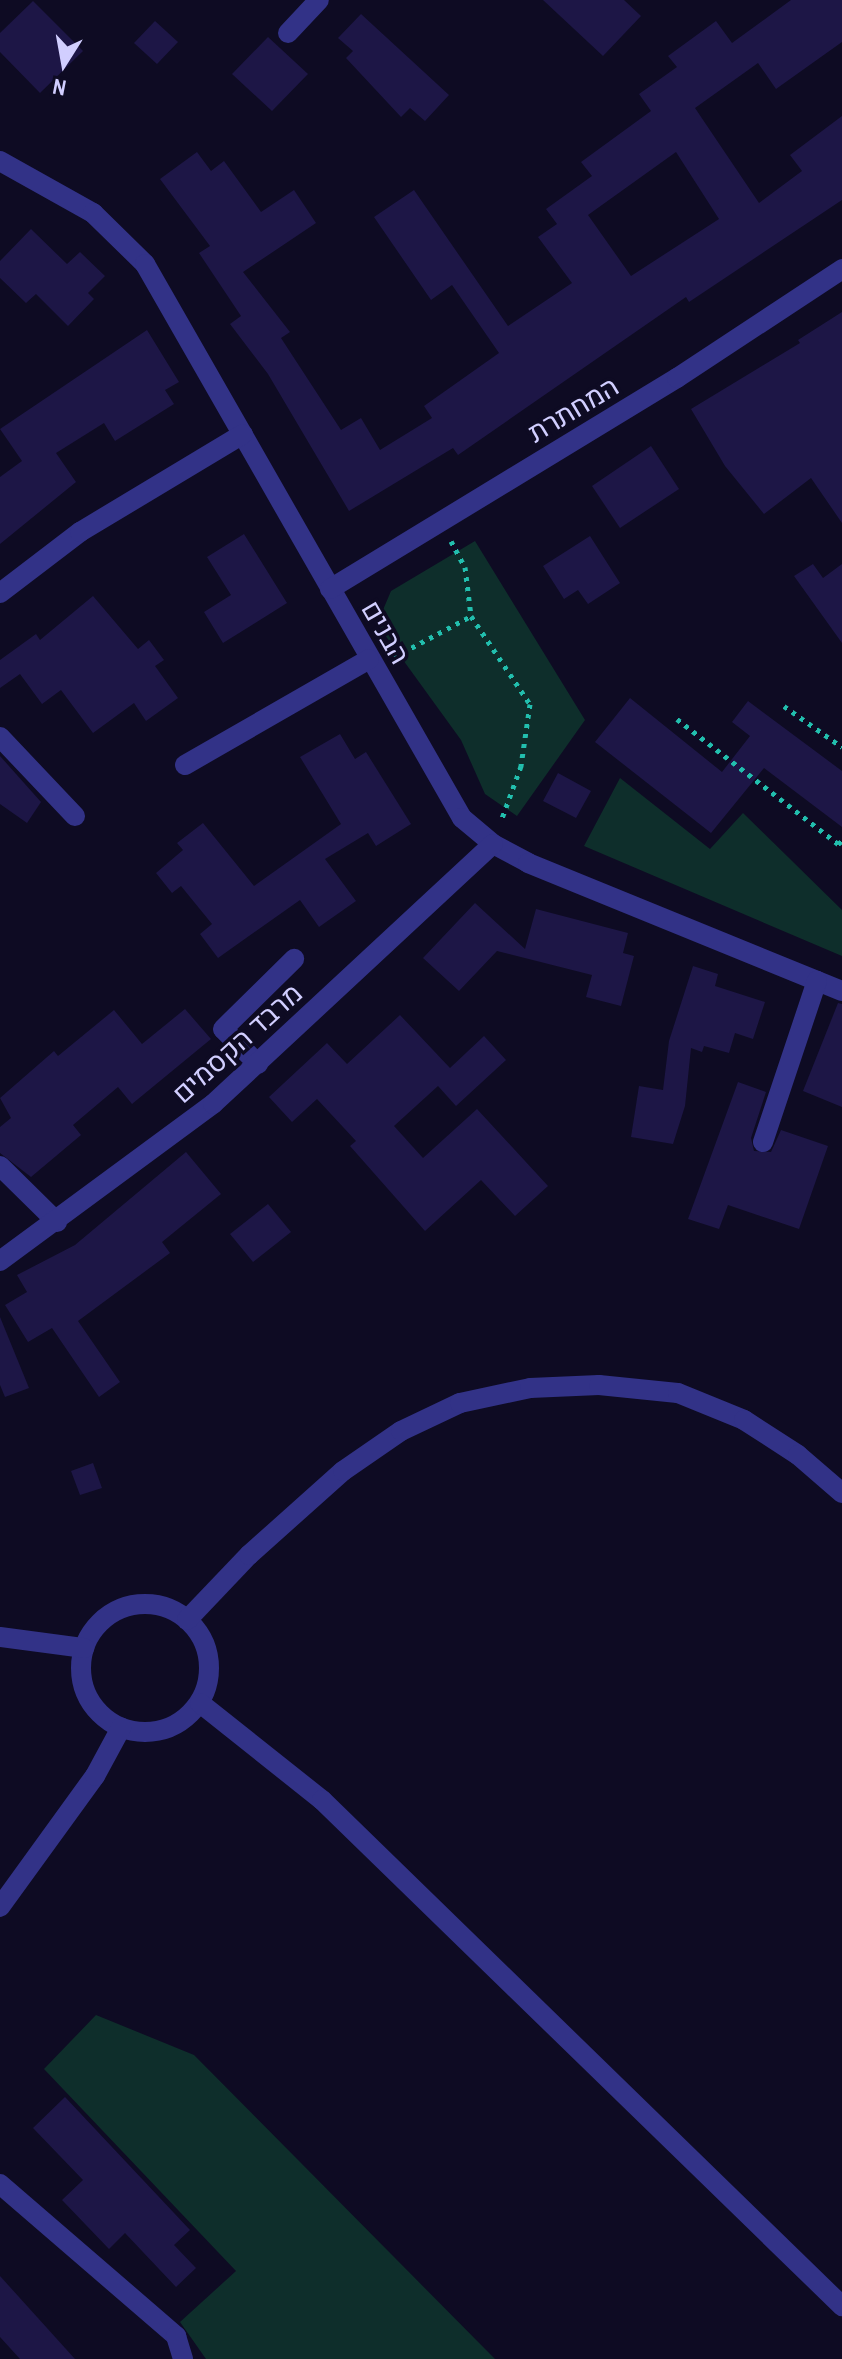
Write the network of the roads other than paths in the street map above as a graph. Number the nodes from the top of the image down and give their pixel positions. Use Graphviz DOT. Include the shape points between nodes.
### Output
graph roads {
  1 [pos="319,0"];
  2 [pos="288,33"];
  3 [pos="0,161"];
  4 [pos="842,269"];
  5 [pos="243,434"];
  6 [pos="330,589"];
  7 [pos="0,593"];
  8 [pos="371,664"];
  9 [pos="0,737"];
  10 [pos="185,765"];
  11 [pos="75,816"];
  12 [pos="493,844"];
  13 [pos="294,959"];
  14 [pos="817,981"];
  15 [pos="842,991"];
  16 [pos="258,1064"];
  17 [pos="763,1142"];
  18 [pos="0,1166"];
  19 [pos="57,1222"];
  20 [pos="0,1261"];
  21 [pos="842,1493"];
  22 [pos="187,1620"];
  23 [pos="0,1637"];
  24 [pos="84,1648"];
  25 [pos="200,1703"];
  26 [pos="121,1728"];
  27 [pos="0,1907"];
  28 [pos="0,2184"];
  29 [pos="842,2306"];
  30 [pos="183,2359"];
  1 -- 2 [label="street"];
  3 -- 5 [label="street, הבנים" via="56,188 121,237 163,292"];
  4 -- 6 [label="street, המחתרת" via="677,378"];
  5 -- 6 [label="street, הבנים"];
  5 -- 7 [label="street" via="80,532"];
  6 -- 8 [label="street, הבנים"];
  8 -- 10 [label="street"];
  8 -- 12 [label="street, הבנים" via="450,801"];
  9 -- 11 [label="street"];
  12 -- 14 [label="street, הבנים"];
  12 -- 16 [label="street, מרבד הקסמים"];
  13 -- 16 [label="street" via="223,1029"];
  14 -- 15 [label="street, הבנים"];
  14 -- 17 [label="street"];
  16 -- 19 [label="street, מרבד הקסמים"];
  18 -- 19 [label="street"];
  19 -- 20 [label="street, מרבד הקסמים"];
  21 -- 22 [label="street" via="798,1455 744,1420 678,1393 599,1385 530,1388 460,1403 401,1431 343,1471 249,1555"];
  22 -- 24 [label="street" via="151,1603 128,1605 107,1615"];
  22 -- 25 [label="street" via="209,1655"];
  23 -- 24 [label="street"];
  24 -- 26 [label="street" via="82,1683 89,1700"];
  25 -- 26 [label="street" via="163,1730"];
  25 -- 29 [label="street" via="322,1800"];
  26 -- 27 [label="street" via="95,1776"];
  28 -- 30 [label="street" via="176,2336"];
}
